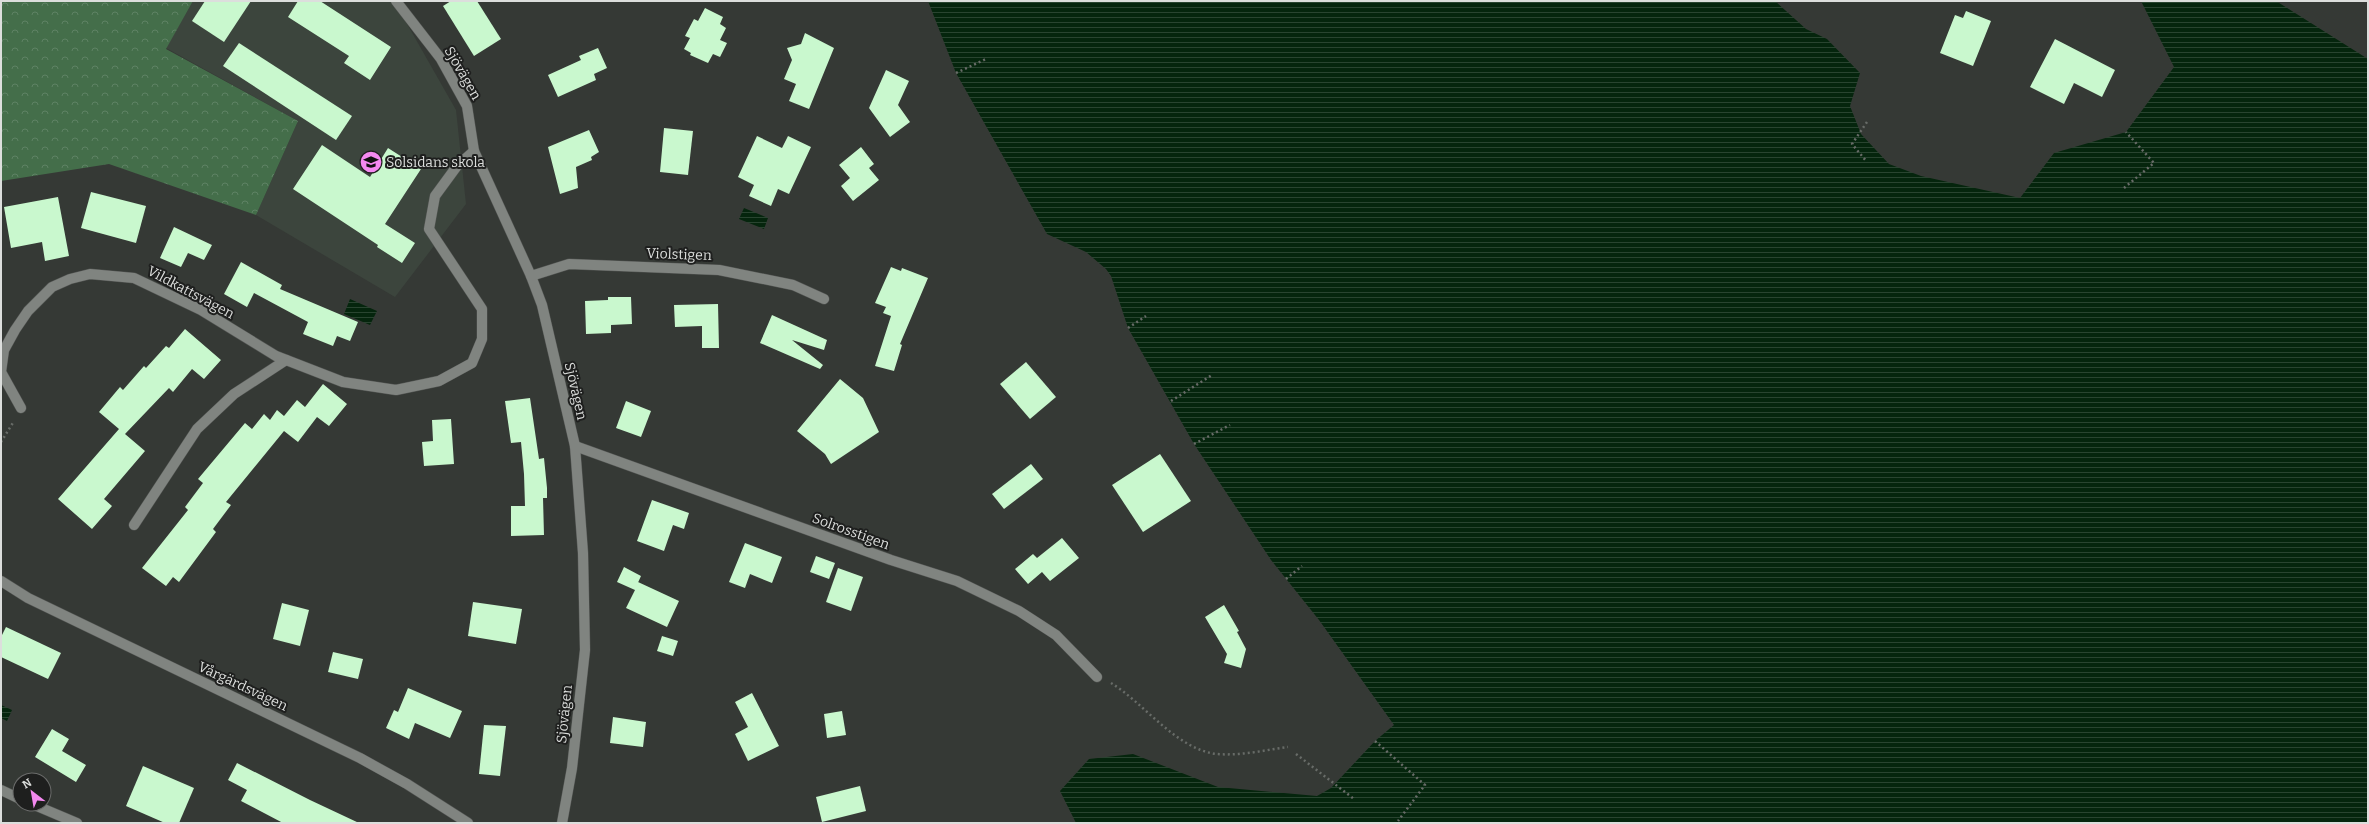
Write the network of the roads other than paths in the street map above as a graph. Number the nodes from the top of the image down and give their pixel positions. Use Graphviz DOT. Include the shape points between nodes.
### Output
graph roads {
  1 [pos="396,1"];
  2 [pos="474,151"];
  3 [pos="531,276"];
  4 [pos="824,299"];
  5 [pos="286,360"];
  6 [pos="21,408"];
  7 [pos="575,446"];
  8 [pos="134,525"];
  9 [pos="1,581"];
  10 [pos="1097,677"];
  11 [pos="1,790"];
  12 [pos="12,795"];
  13 [pos="51,812"];
  14 [pos="77,823"];
  15 [pos="468,823"];
  16 [pos="562,823"];
  1 -- 2 [label="street, Sjövägen" via="441,59 468,106"];
  2 -- 3 [label="street, Sjövägen"];
  2 -- 5 [label="street, Vildkattsvägen" via="457,166 435,196 429,229 482,309 482,339 472,363 439,381 396,390 343,382"];
  3 -- 4 [label="street, Violstigen" via="569,264 719,270 793,285"];
  3 -- 7 [label="street, Sjövägen" via="542,305"];
  5 -- 6 [label="street, Vildkattsvägen" via="201,310 134,278 90,274 52,287 28,311 4,350 2,372"];
  5 -- 8 [label="street" via="234,394 197,429"];
  7 -- 10 [label="street, Solrosstigen" via="876,555 957,581 1019,611 1056,635"];
  7 -- 16 [label="street, Sjövägen" via="583,553 585,650 572,768"];
  9 -- 15 [label="street, Vårgärdsvägen" via="28,598 360,758"];
  11 -- 12 [label="street"];
  13 -- 14 [label="street"];
}
